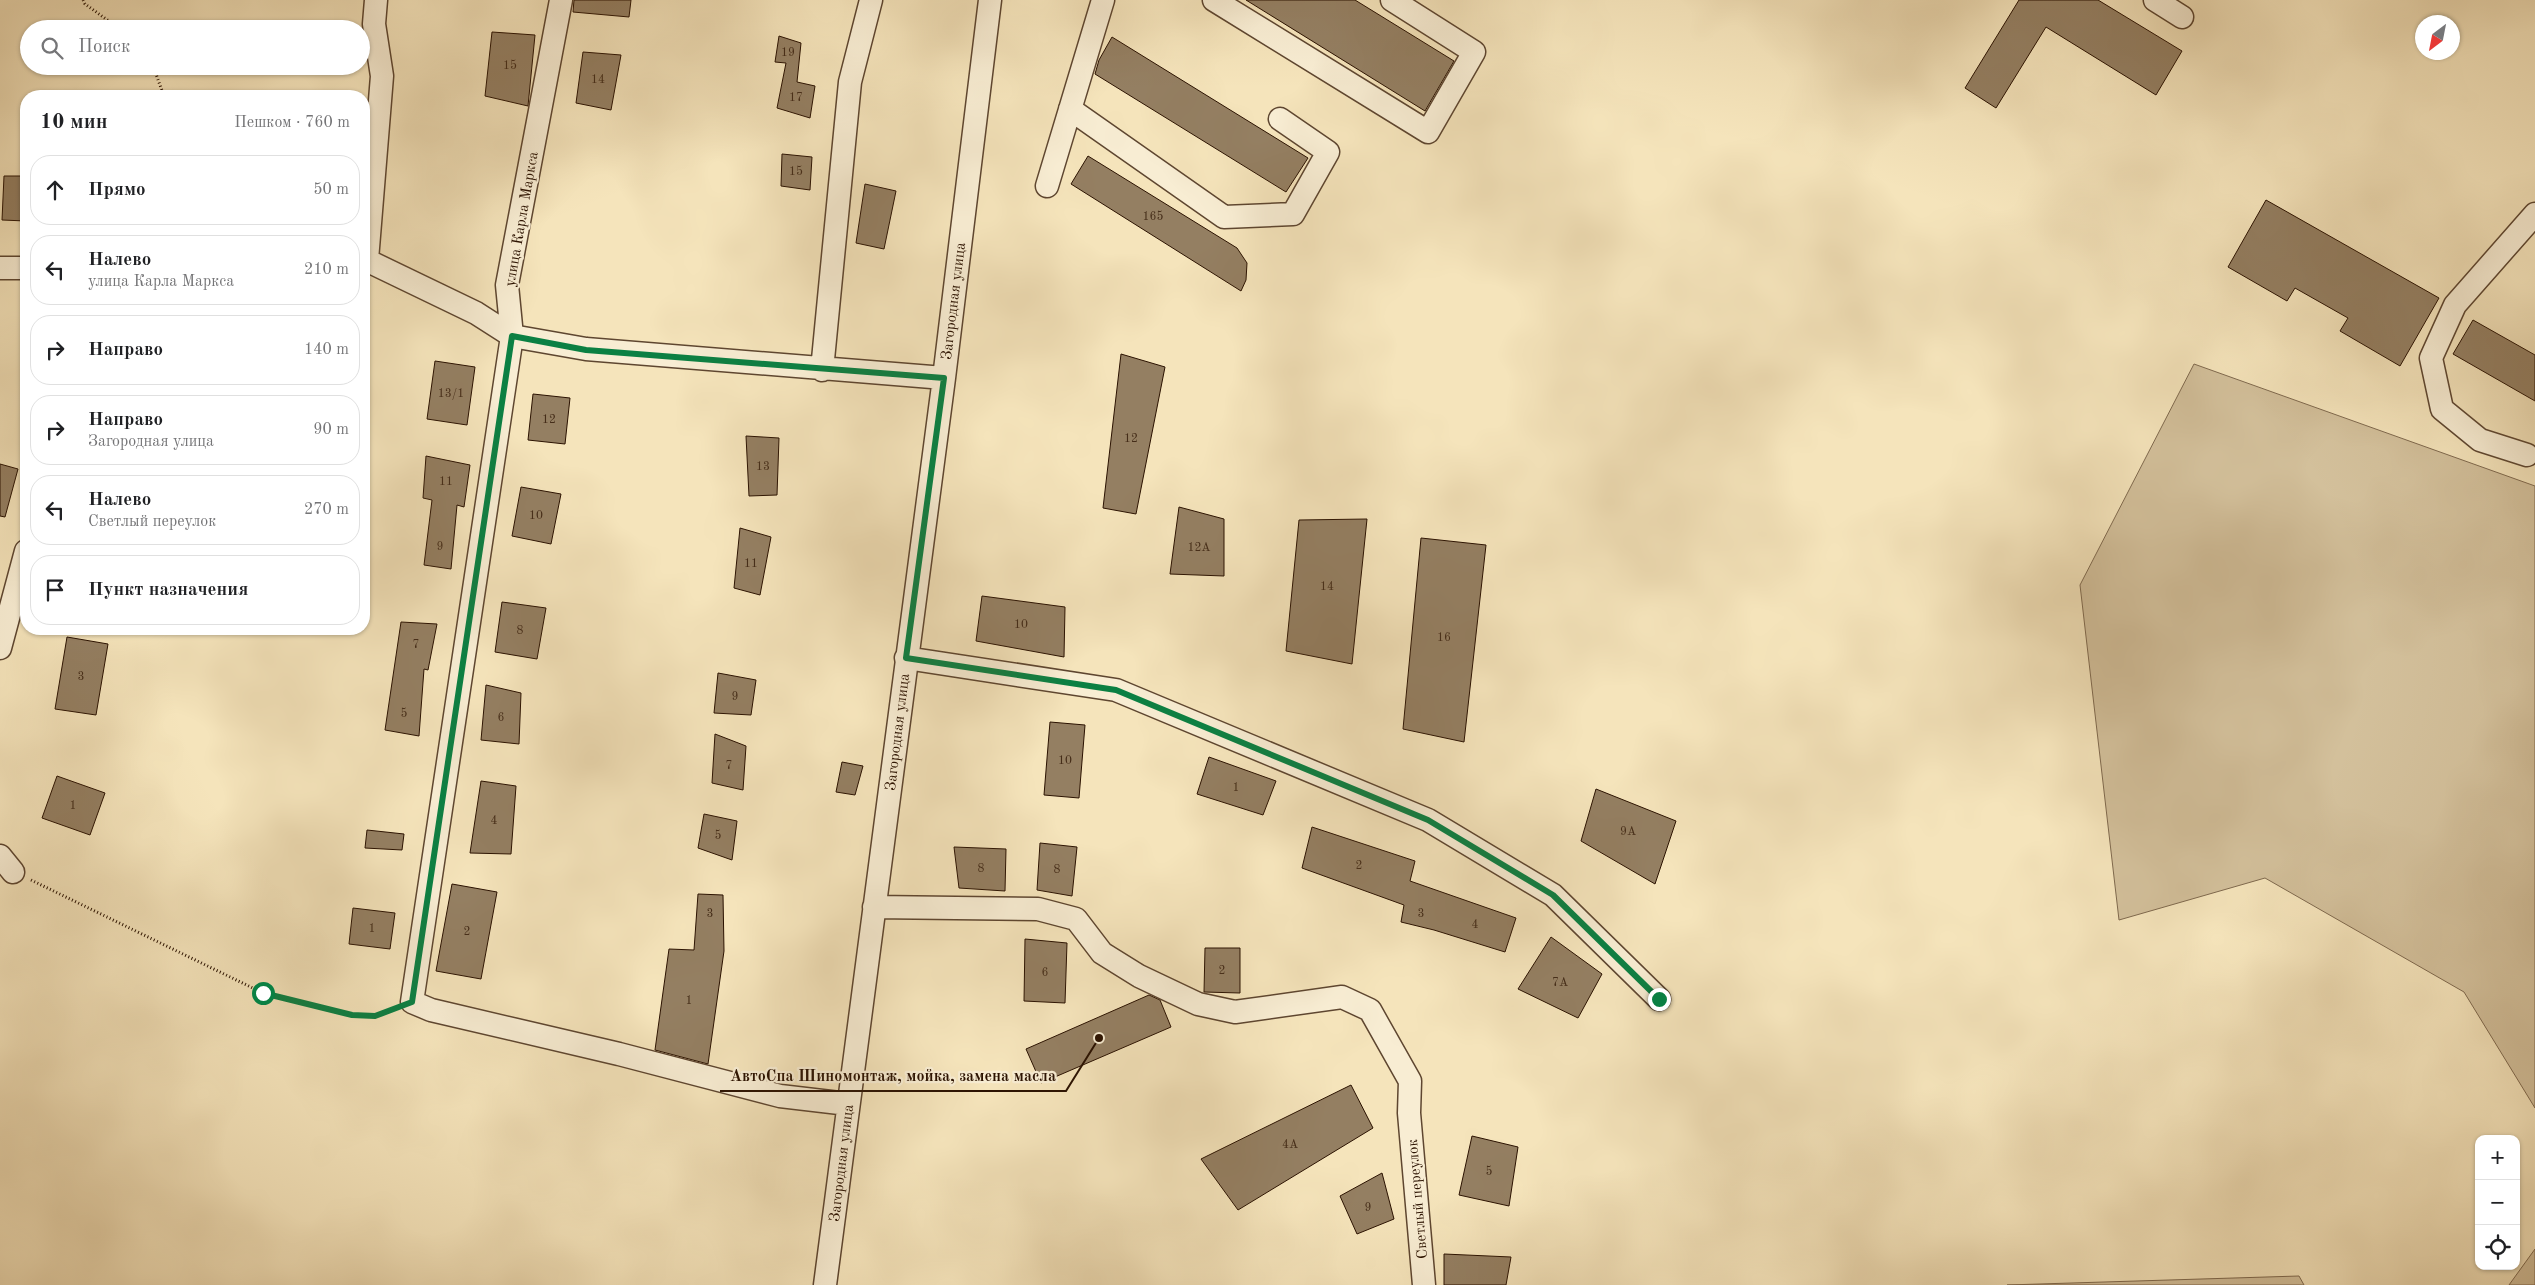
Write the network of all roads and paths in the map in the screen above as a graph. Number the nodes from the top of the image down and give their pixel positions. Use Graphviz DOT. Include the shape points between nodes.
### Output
graph roads {
  1 [pos="83,0"];
  2 [pos="376,0"];
  3 [pos="561,0"];
  4 [pos="871,0"];
  5 [pos="990,0"];
  6 [pos="1103,0"];
  7 [pos="1214,0"];
  8 [pos="1392,0"];
  9 [pos="2155,0"];
  10 [pos="2182,17"];
  11 [pos="107,20"];
  12 [pos="156,75"];
  13 [pos="162,90"];
  14 [pos="1070,109"];
  15 [pos="1280,119"];
  16 [pos="1047,186"];
  17 [pos="370,206"];
  18 [pos="2535,214"];
  19 [pos="370,262"];
  20 [pos="0,268"];
  21 [pos="20,268"];
  22 [pos="512,336"];
  23 [pos="822,370"];
  24 [pos="944,378"];
  25 [pos="2527,455"];
  26 [pos="20,573"];
  27 [pos="0,648"];
  28 [pos="906,658"];
  29 [pos="7,864"];
  30 [pos="874,907"];
  31 [pos="1659,999"];
  32 [pos="412,1002"];
  33 [pos="848,1104"];
  34 [pos="826,1285"];
  35 [pos="1424,1285"];
  1 -- 11 [label="path"];
  2 -- 17 [label="street" via="374,24 382,76"];
  3 -- 22 [label="street, улица Карла Маркса" via="507,285"];
  4 -- 23 [label="street" via="850,82"];
  5 -- 24 [label="street, Загородная улица"];
  6 -- 14 [label="street"];
  7 -- 8 [label="street" via="1428,132 1474,52"];
  9 -- 10 [label="street"];
  12 -- 13 [label="path"];
  14 -- 15 [label="street" via="1224,217 1293,214 1328,152"];
  14 -- 16 [label="street"];
  18 -- 25 [label="street" via="2456,306 2431,358 2442,409 2480,440"];
  19 -- 22 [label="street" via="476,313"];
  20 -- 21 [label="street"];
  22 -- 23 [label="street" via="586,350"];
  22 -- 32 [label="street, улица Карла Маркса"];
  23 -- 24 [label="street"];
  24 -- 28 [label="street, Загородная улица"];
  26 -- 27 [label="street"];
  28 -- 30 [label="street, Загородная улица"];
  28 -- 31 [label="street" via="1116,690 1428,820 1553,895"];
  29 -- 32 [label="path" via="263,993 352,1015 375,1016"];
  30 -- 33 [label="street, Загородная улица"];
  30 -- 35 [label="street, Светлый переулок" via="1038,909 1076,919 1102,952 1139,976 1198,1004 1235,1012 1342,997 1370,1010 1410,1081 1409,1113"];
  32 -- 33 [label="street" via="430,1010 780,1096"];
  33 -- 34 [label="street, Загородная улица"];
}
